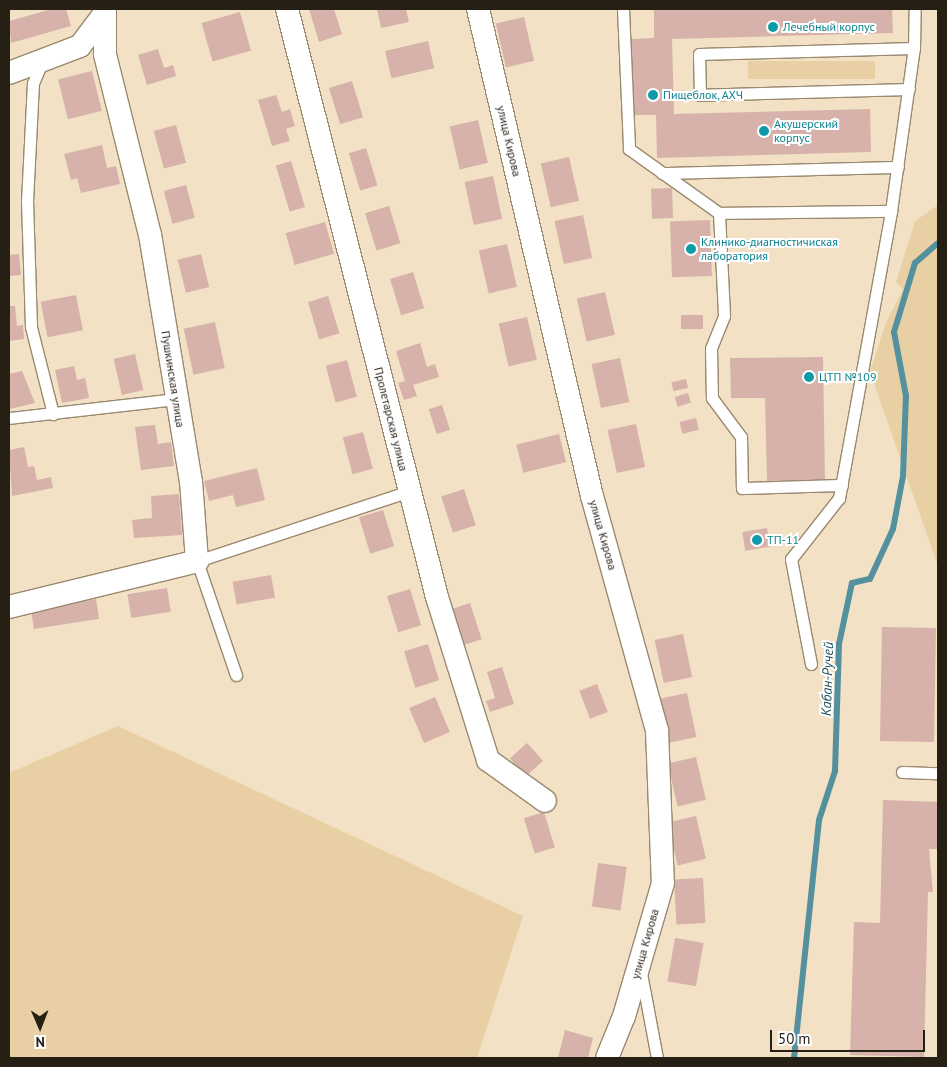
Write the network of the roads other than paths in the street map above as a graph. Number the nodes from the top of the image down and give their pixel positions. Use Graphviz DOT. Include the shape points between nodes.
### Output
graph roads {
  1 [pos="287,9"];
  2 [pos="478,9"];
  3 [pos="623,9"];
  4 [pos="916,9"];
  5 [pos="104,12"];
  6 [pos="914,48"];
  7 [pos="42,62"];
  8 [pos="9,72"];
  9 [pos="909,90"];
  10 [pos="898,167"];
  11 [pos="662,173"];
  12 [pos="891,211"];
  13 [pos="720,213"];
  14 [pos="175,398"];
  15 [pos="53,414"];
  16 [pos="9,418"];
  17 [pos="842,485"];
  18 [pos="410,491"];
  19 [pos="197,561"];
  20 [pos="9,606"];
  21 [pos="810,664"];
  22 [pos="236,675"];
  23 [pos="902,772"];
  24 [pos="938,773"];
  25 [pos="545,801"];
  26 [pos="640,964"];
  27 [pos="607,1058"];
  28 [pos="657,1058"];
  1 -- 18 [label="street, Пролетарская улица"];
  2 -- 26 [label="street, улица Кирова" via="592,496 657,730 663,883"];
  3 -- 11 [label="lane" via="629,149"];
  4 -- 6 [label="lane"];
  5 -- 7 [label="street" via="80,46"];
  5 -- 14 [label="street, Пушкинская улица" via="105,54 150,235"];
  6 -- 9 [label="lane"];
  6 -- 9 [label="lane" via="699,54 700,95"];
  7 -- 8 [label="street"];
  7 -- 15 [label="lane" via="33,83 29,249 31,327"];
  9 -- 10 [label="lane"];
  10 -- 11 [label="lane"];
  10 -- 12 [label="lane"];
  11 -- 13 [label="lane"];
  12 -- 13 [label="lane"];
  12 -- 17 [label="lane"];
  13 -- 17 [label="lane" via="724,316 711,348 712,398 741,437 742,488"];
  14 -- 15 [label="lane"];
  14 -- 19 [label="street, Пушкинская улица" via="191,482"];
  15 -- 16 [label="lane"];
  17 -- 21 [label="lane" via="840,498 791,559"];
  18 -- 19 [label="lane"];
  18 -- 25 [label="street, Пролетарская улица" via="488,760"];
  19 -- 20 [label="street"];
  19 -- 22 [label="lane"];
  23 -- 24 [label="lane"];
  26 -- 27 [label="street, улица Кирова"];
  26 -- 28 [label="lane"];
}
